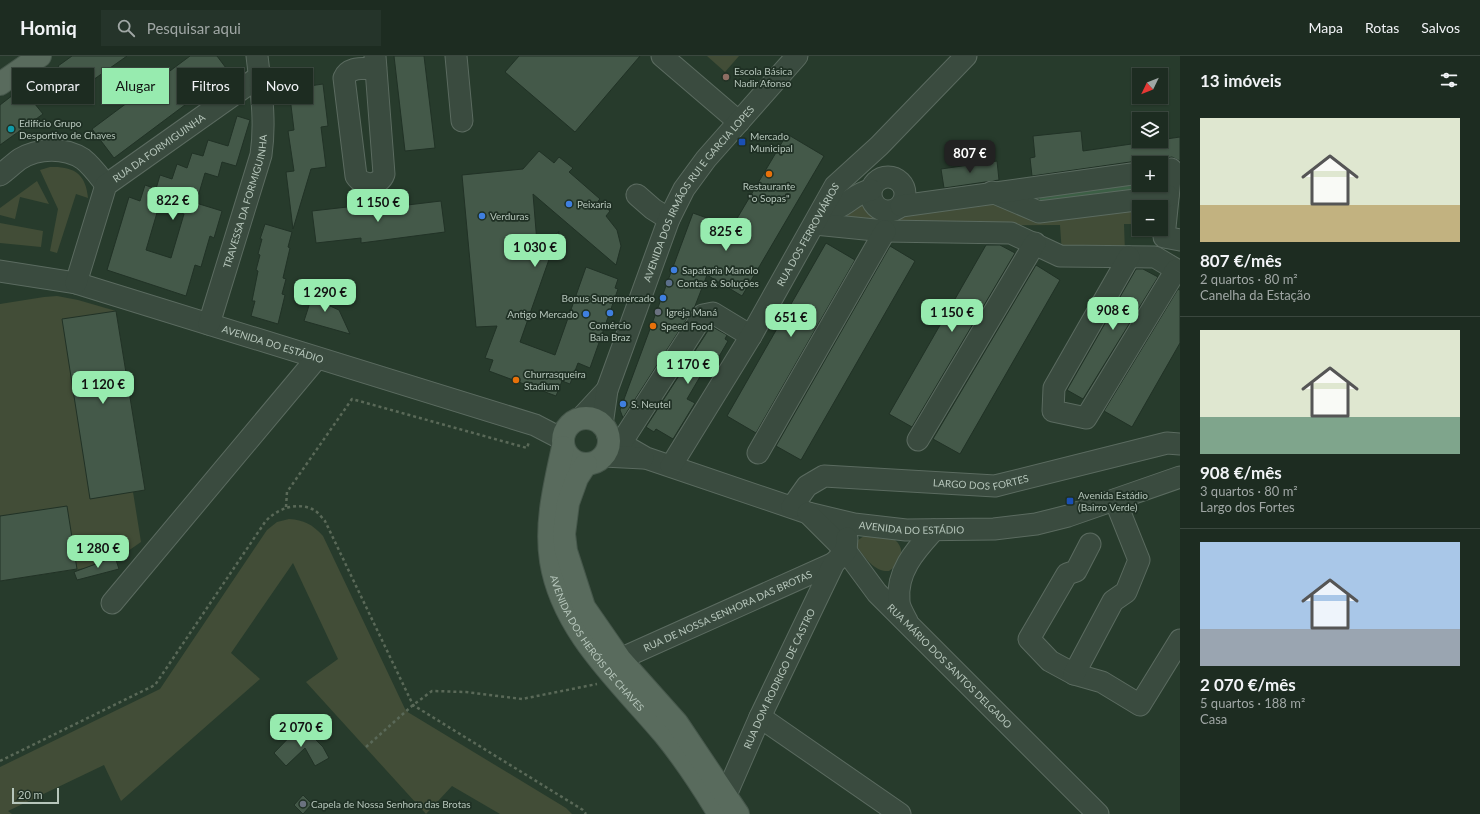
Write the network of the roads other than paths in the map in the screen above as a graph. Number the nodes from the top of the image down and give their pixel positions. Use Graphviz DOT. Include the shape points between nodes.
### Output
graph roads {
  1 [pos="40,56"];
  2 [pos="456,56"];
  3 [pos="662,56"];
  4 [pos="797,56"];
  5 [pos="966,56"];
  6 [pos="375,62"];
  7 [pos="258,66"];
  8 [pos="0,84"];
  9 [pos="462,121"];
  10 [pos="739,122"];
  11 [pos="1171,170"];
  12 [pos="1132,174"];
  13 [pos="0,175"];
  14 [pos="106,185"];
  15 [pos="992,192"];
  16 [pos="637,195"];
  17 [pos="1168,196"];
  18 [pos="819,217"];
  19 [pos="669,219"];
  20 [pos="885,231"];
  21 [pos="1180,240"];
  22 [pos="1035,243"];
  23 [pos="1129,257"];
  24 [pos="1178,271"];
  25 [pos="3,273"];
  26 [pos="76,283"];
  27 [pos="209,324"];
  28 [pos="751,336"];
  29 [pos="317,358"];
  30 [pos="607,390"];
  31 [pos="569,432"];
  32 [pos="918,440"];
  33 [pos="1180,444"];
  34 [pos="604,445"];
  35 [pos="758,453"];
  36 [pos="671,466"];
  37 [pos="1180,477"];
  38 [pos="1115,500"];
  39 [pos="800,510"];
  40 [pos="854,524"];
  41 [pos="906,530"];
  42 [pos="934,530"];
  43 [pos="1090,544"];
  44 [pos="840,557"];
  45 [pos="910,559"];
  46 [pos="866,577"];
  47 [pos="900,579"];
  48 [pos="112,603"];
  49 [pos="908,621"];
  50 [pos="1180,640"];
  51 [pos="620,659"];
  52 [pos="1074,674"];
  53 [pos="760,717"];
  54 [pos="723,804"];
  55 [pos="738,814"];
  56 [pos="900,814"];
  57 [pos="1098,814"];
  1 -- 8 [label="main road"];
  2 -- 9 [label="street"];
  3 -- 10 [label="street"];
  4 -- 10 [label="street, AVENIDA DOS IRMÃOS RUI E GARCIA LOPES"];
  5 -- 18 [label="street, RUA DOS FERROVIÁRIOS" via="835,186"];
  6 -- 6 [label="street" via="351,69 344,78 356,176 364,183 378,182 384,174"];
  7 -- 14 [label="street, RUA DA FORMIGUINHA"];
  7 -- 27 [label="street, TRAVESSA DA FORMIGUINHA" via="264,111 261,155"];
  10 -- 19 [label="street, AVENIDA DOS IRMÃOS RUI E GARCIA LOPES" via="694,173"];
  11 -- 17 [label="street"];
  12 -- 15 [label="street"];
  13 -- 14 [label="street" via="20,159 35,152 54,150 82,159"];
  14 -- 26 [label="street, RUA DA FORMIGUINHA"];
  15 -- 17 [label="street" via="1039,212"];
  15 -- 18 [label="street" via="901,206 891,211 880,210 872,201 871,190"];
  16 -- 19 [label="street"];
  17 -- 21 [label="street" via="1164,237"];
  18 -- 20 [label="street"];
  18 -- 28 [label="street, RUA DOS FERROVIÁRIOS"];
  19 -- 30 [label="street, AVENIDA DOS IRMÃOS RUI E GARCIA LOPES"];
  20 -- 22 [label="street" via="1011,233"];
  20 -- 35 [label="street"];
  22 -- 23 [label="street" via="1060,256"];
  22 -- 32 [label="street"];
  23 -- 24 [label="street" via="1155,257"];
  23 -- 24 [label="street" via="1054,388 1053,411 1086,418"];
  25 -- 26 [label="street, AVENIDA DO ESTÁDIO"];
  26 -- 27 [label="street, AVENIDA DO ESTÁDIO"];
  27 -- 29 [label="street, AVENIDA DO ESTÁDIO"];
  28 -- 34 [label="street" via="713,313 703,315"];
  28 -- 36 [label="street, RUA DOS FERROVIÁRIOS"];
  29 -- 31 [label="street, AVENIDA DO ESTÁDIO" via="535,425"];
  29 -- 48 [label="street"];
  30 -- 31 [label="street"];
  30 -- 34 [label="street"];
  31 -- 34 [label="main road" via="589,418"];
  31 -- 34 [label="main road" via="571,460"];
  31 -- 54 [label="main road, AVENIDA DOS HERÓIS DE CHAVES" via="552,502 549,544 554,576 561,596 588,644 608,671"];
  33 -- 39 [label="street, LARGO DOS FORTES" via="1167,444 996,486 824,476 807,486"];
  34 -- 36 [label="street, AVENIDA DO ESTÁDIO"];
  34 -- 51 [label="main road, AVENIDA DOS HERÓIS DE CHAVES" via="577,478 568,502 564,534 566,551 584,607"];
  36 -- 39 [label="street, AVENIDA DO ESTÁDIO"];
  37 -- 38 [label="street, AVENIDA DO ESTÁDIO"];
  38 -- 42 [label="street, AVENIDA DO ESTÁDIO" via="1036,524 994,529"];
  38 -- 52 [label="street" via="1140,560 1126,592 1114,601"];
  39 -- 40 [label="street, AVENIDA DO ESTÁDIO"];
  39 -- 44 [label="street, RUA MÁRIO DOS SANTOS DELGADO"];
  40 -- 41 [label="street, AVENIDA DO ESTÁDIO"];
  40 -- 44 [label="street"];
  41 -- 42 [label="street, AVENIDA DO ESTÁDIO"];
  41 -- 45 [label="street"];
  42 -- 45 [label="street"];
  43 -- 52 [label="street" via="1076,571 1066,574 1029,639 1050,661"];
  44 -- 46 [label="street, RUA MÁRIO DOS SANTOS DELGADO"];
  44 -- 51 [label="street, RUA DE NOSSA SENHORA DAS BROTAS"];
  44 -- 53 [label="street, RUA DOM RODRIGO DE CASTRO"];
  45 -- 47 [label="street"];
  46 -- 47 [label="street" via="877,580"];
  46 -- 49 [label="street, RUA MÁRIO DOS SANTOS DELGADO" via="877,593"];
  47 -- 49 [label="street" via="899,602"];
  49 -- 57 [label="street, RUA MÁRIO DOS SANTOS DELGADO"];
  50 -- 52 [label="street" via="1140,706 1102,682"];
  51 -- 54 [label="main road, AVENIDA DOS HERÓIS DE CHAVES" via="677,723"];
  53 -- 54 [label="street, RUA DOM RODRIGO DE CASTRO"];
  53 -- 56 [label="street"];
  54 -- 55 [label="main road, AVENIDA DOS HERÓIS DE CHAVES"];
}
